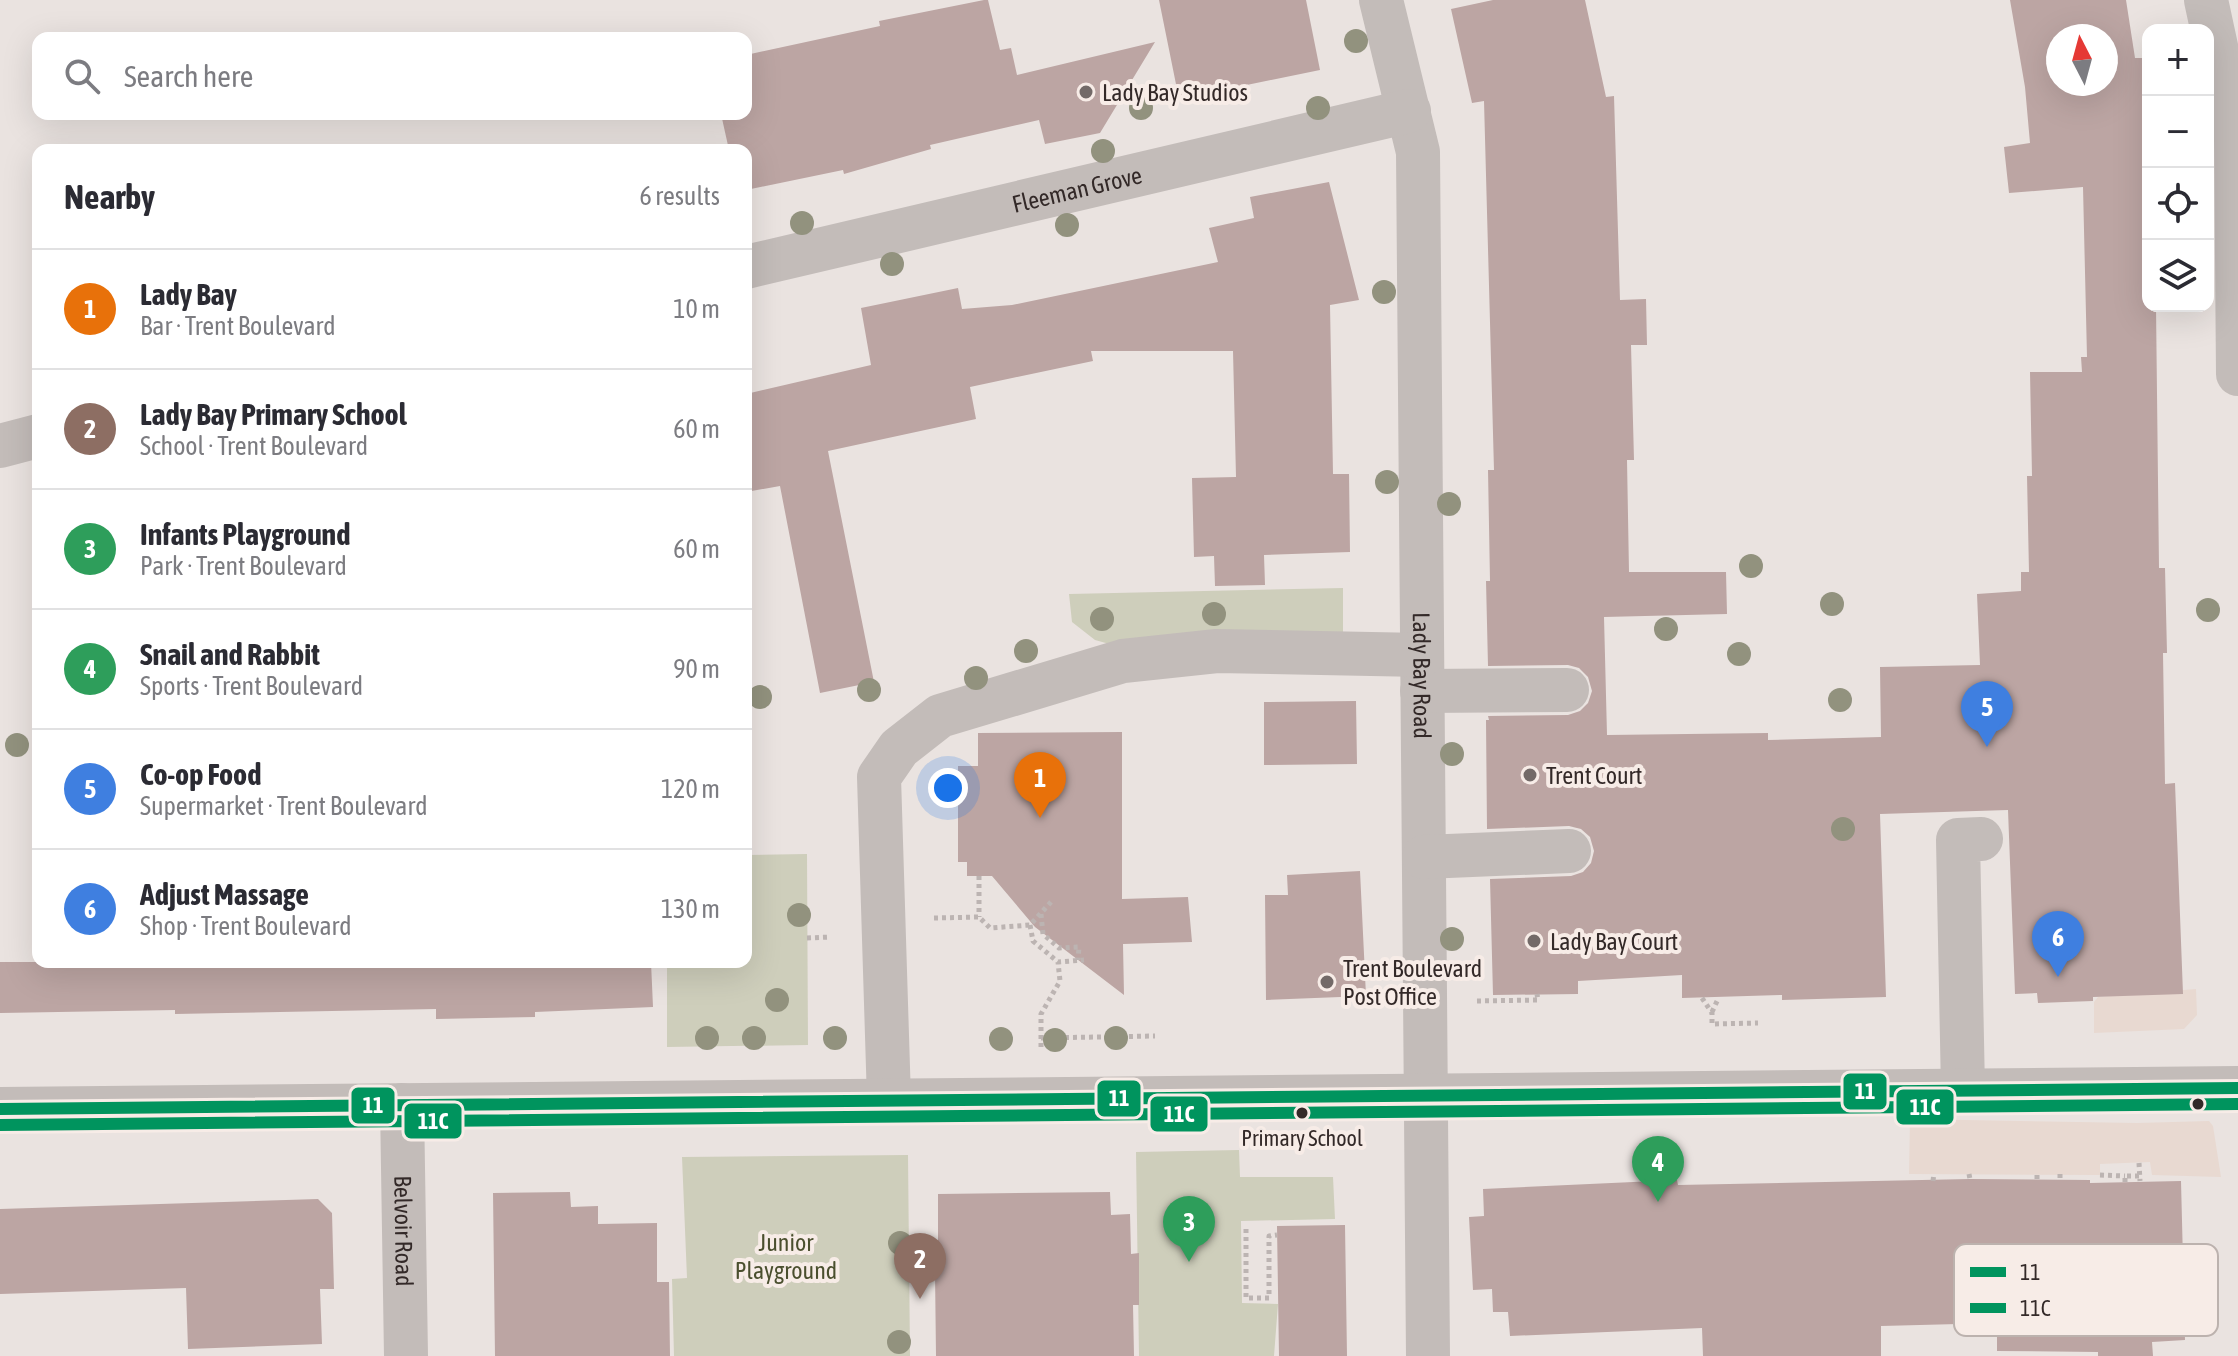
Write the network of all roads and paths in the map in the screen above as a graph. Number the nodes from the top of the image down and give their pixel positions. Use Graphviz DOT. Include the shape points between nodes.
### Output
graph roads {
  1 [pos="1381,0"];
  2 [pos="2206,0"];
  3 [pos="1409,111"];
  4 [pos="752,266"];
  5 [pos="2238,374"];
  6 [pos="32,438"];
  7 [pos="0,446"];
  8 [pos="1422,673"];
  9 [pos="1567,690"];
  10 [pos="1981,839"];
  11 [pos="1569,851"];
  12 [pos="1424,857"];
  13 [pos="979,876"];
  14 [pos="1051,902"];
  15 [pos="1041,913"];
  16 [pos="979,917"];
  17 [pos="883,919"];
  18 [pos="1030,925"];
  19 [pos="1058,962"];
  20 [pos="1537,994"];
  21 [pos="1702,998"];
  22 [pos="1718,999"];
  23 [pos="1489,1001"];
  24 [pos="1712,1013"];
  25 [pos="1758,1023"];
  26 [pos="1155,1036"];
  27 [pos="2238,1088"];
  28 [pos="1963,1090"];
  29 [pos="1426,1095"];
  30 [pos="889,1100"];
  31 [pos="402,1105"];
  32 [pos="0,1109"];
  33 [pos="2139,1163"];
  34 [pos="1934,1173"];
  35 [pos="2100,1175"];
  36 [pos="1933,1181"];
  37 [pos="1246,1229"];
  38 [pos="1277,1235"];
  39 [pos="406,1356"];
  40 [pos="1428,1356"];
  1 -- 3 [label="street, Lady Bay Road"];
  2 -- 5 [label="street" via="2236,139"];
  3 -- 4 [label="street, Fleeman Grove"];
  3 -- 8 [label="street, Lady Bay Road" via="1418,152 1420,222"];
  6 -- 7 [label="street"];
  8 -- 9 [label="street"];
  8 -- 12 [label="street, Lady Bay Road"];
  8 -- 17 [label="street" via="1217,651 1123,661 940,716 899,748 879,777"];
  10 -- 28 [label="street" via="1958,840"];
  11 -- 12 [label="street"];
  12 -- 29 [label="street, Lady Bay Road"];
  13 -- 16 [label="path"];
  14 -- 15 [label="path"];
  15 -- 18 [label="path"];
  15 -- 19 [label="path" via="1043,934 1059,948 1079,947 1081,960"];
  16 -- 17 [label="path"];
  16 -- 18 [label="path" via="990,928"];
  17 -- 30 [label="street"];
  18 -- 19 [label="path" via="1033,941"];
  19 -- 26 [label="path" via="1060,981 1041,1014 1041,1038"];
  20 -- 23 [label="path" via="1538,1000"];
  21 -- 24 [label="path"];
  22 -- 24 [label="path"];
  24 -- 25 [label="path" via="1712,1028"];
  27 -- 28 [label="street"];
  28 -- 29 [label="street"];
  29 -- 30 [label="street"];
  29 -- 40 [label="street, Lady Bay Road"];
  30 -- 31 [label="street"];
  31 -- 32 [label="street"];
  31 -- 39 [label="street, Belvoir Road"];
  33 -- 35 [label="path" via="2140,1178"];
  34 -- 36 [label="path"];
  37 -- 38 [label="path" via="1246,1298 1269,1298 1269,1236"];
}
